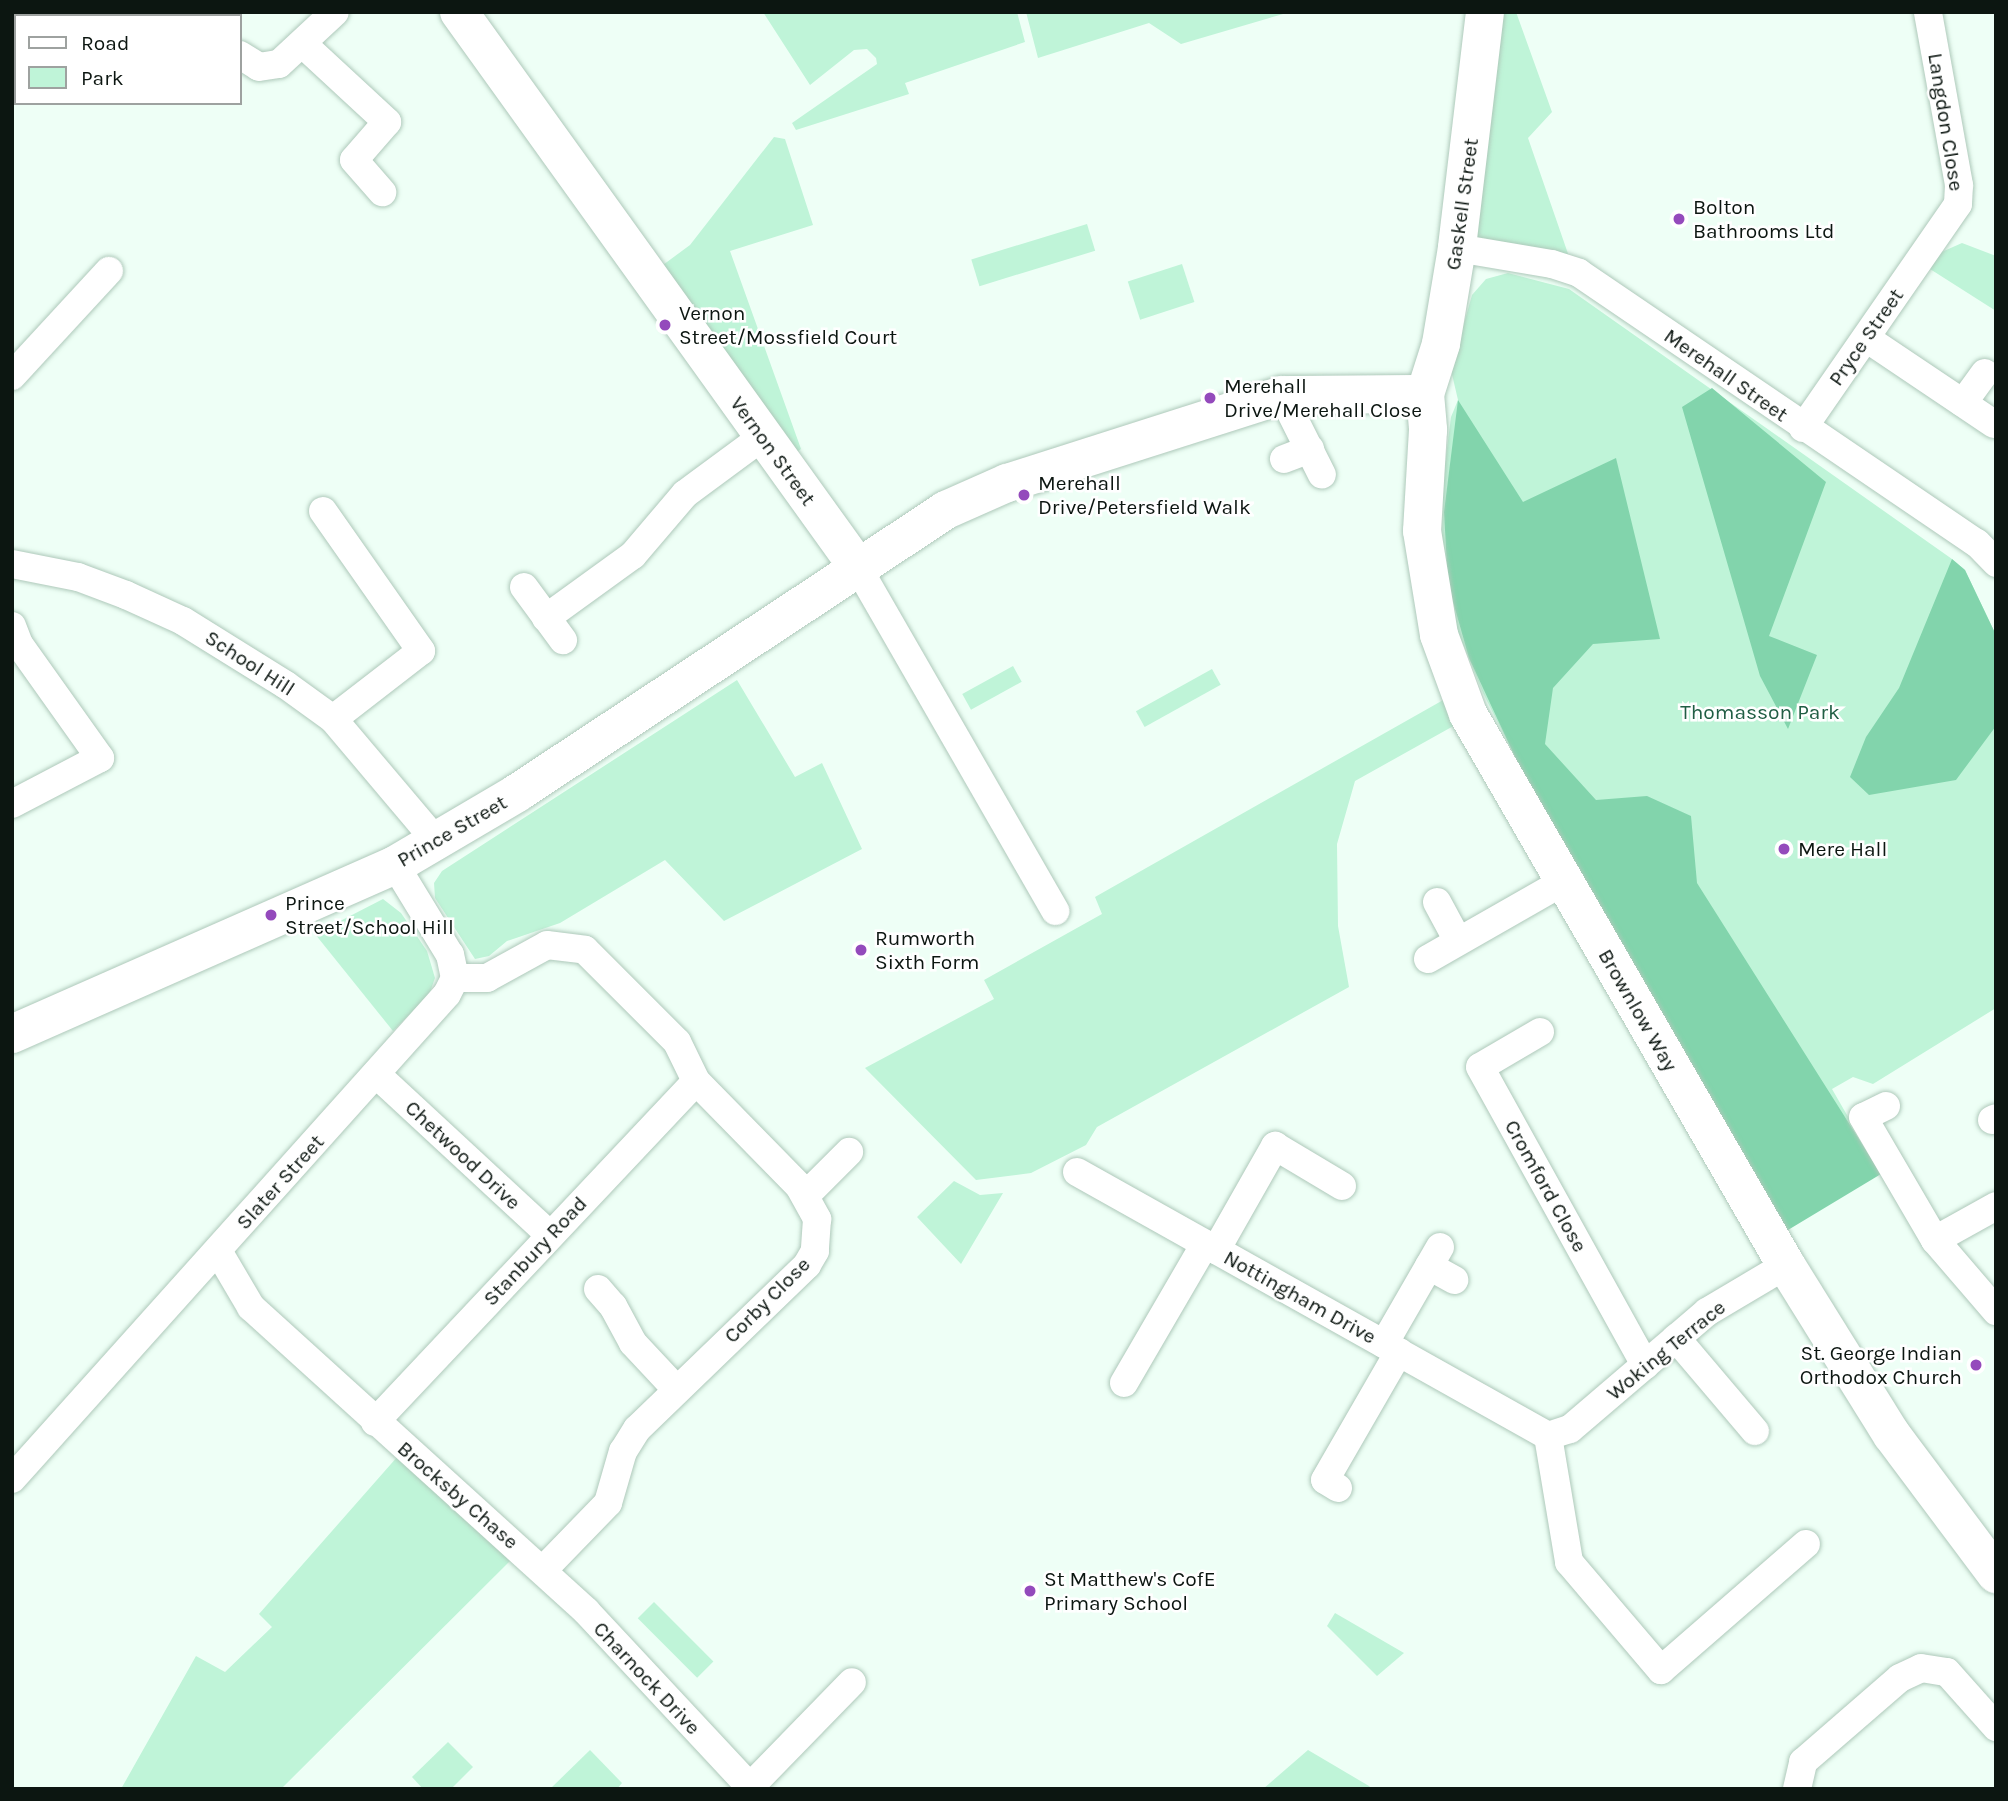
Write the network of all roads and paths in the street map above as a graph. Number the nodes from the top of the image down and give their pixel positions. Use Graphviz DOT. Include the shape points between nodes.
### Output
graph roads {
  1 [pos="335,12"];
  2 [pos="459,12"];
  3 [pos="1485,12"];
  4 [pos="1928,12"];
  5 [pos="305,46"];
  6 [pos="242,57"];
  7 [pos="382,192"];
  8 [pos="1944,239"];
  9 [pos="1457,248"];
  10 [pos="109,271"];
  11 [pos="1866,338"];
  12 [pos="17,362"];
  13 [pos="1985,373"];
  14 [pos="1425,394"];
  15 [pos="1282,395"];
  16 [pos="1963,403"];
  17 [pos="1994,424"];
  18 [pos="1803,428"];
  19 [pos="762,438"];
  20 [pos="1322,475"];
  21 [pos="323,511"];
  22 [pos="1987,553"];
  23 [pos="857,566"];
  24 [pos="13,573"];
  25 [pos="524,587"];
  26 [pos="546,618"];
  27 [pos="12,626"];
  28 [pos="563,640"];
  29 [pos="333,719"];
  30 [pos="12,804"];
  31 [pos="436,841"];
  32 [pos="395,865"];
  33 [pos="1563,882"];
  34 [pos="1437,902"];
  35 [pos="1055,911"];
  36 [pos="1458,941"];
  37 [pos="1428,959"];
  38 [pos="455,978"];
  39 [pos="1540,1032"];
  40 [pos="12,1034"];
  41 [pos="376,1074"];
  42 [pos="696,1082"];
  43 [pos="1886,1106"];
  44 [pos="849,1152"];
  45 [pos="1077,1172"];
  46 [pos="1342,1185"];
  47 [pos="806,1195"];
  48 [pos="1996,1206"];
  49 [pos="550,1235"];
  50 [pos="1935,1240"];
  51 [pos="1211,1247"];
  52 [pos="218,1251"];
  53 [pos="1786,1265"];
  54 [pos="1454,1280"];
  55 [pos="598,1289"];
  56 [pos="1996,1311"];
  57 [pos="1676,1338"];
  58 [pos="1392,1348"];
  59 [pos="1644,1365"];
  60 [pos="1124,1383"];
  61 [pos="676,1389"];
  62 [pos="375,1422"];
  63 [pos="1755,1431"];
  64 [pos="1548,1436"];
  65 [pos="12,1479"];
  66 [pos="1338,1488"];
  67 [pos="1806,1544"];
  68 [pos="543,1570"];
  69 [pos="1996,1574"];
  70 [pos="852,1682"];
  71 [pos="1996,1727"];
  72 [pos="749,1788"];
  73 [pos="1797,1789"];
  1 -- 5 [label="street"];
  2 -- 19 [label="street, Vernon Street"];
  3 -- 9 [label="street, Gaskell Street"];
  4 -- 8 [label="street, Langdon Close" via="1959,185 1958,204"];
  5 -- 6 [label="street" via="268,67"];
  5 -- 7 [label="street" via="387,122 354,160"];
  8 -- 11 [label="street, Pryce Street"];
  9 -- 14 [label="street, Gaskell Street" via="1441,344"];
  9 -- 18 [label="street, Merehall Street" via="1552,264 1578,273"];
  10 -- 12 [label="street"];
  11 -- 16 [label="street"];
  11 -- 18 [label="street, Pryce Street"];
  13 -- 16 [label="street"];
  14 -- 15 [label="street, Prince Street"];
  14 -- 33 [label="street, Brownlow Way" via="1428,430 1422,531 1439,635 1468,714"];
  15 -- 20 [label="street" via="1297,454"];
  15 -- 23 [label="street, Prince Street" via="1007,482 946,510"];
  16 -- 17 [label="street"];
  18 -- 22 [label="street, Merehall Street"];
  19 -- 23 [label="street, Vernon Street"];
  19 -- 26 [label="street" via="685,494 633,555"];
  21 -- 29 [label="street" via="421,651"];
  23 -- 31 [label="street, Prince Street" via="649,707"];
  23 -- 35 [label="street, Vernon Street"];
  24 -- 29 [label="street, School Hill" via="78,577 183,621"];
  25 -- 26 [label="street"];
  26 -- 28 [label="street"];
  27 -- 30 [label="street" via="19,644 100,758"];
  29 -- 31 [label="street, School Hill"];
  31 -- 32 [label="street, Prince Street"];
  32 -- 38 [label="street" via="444,943"];
  32 -- 40 [label="street, Prince Street"];
  33 -- 36 [label="street"];
  33 -- 53 [label="street, Brownlow Way"];
  34 -- 36 [label="street"];
  36 -- 37 [label="street"];
  38 -- 41 [label="street, Slater Street" via="435,1009"];
  38 -- 42 [label="street, Corby Close" via="487,978 547,945 585,950 677,1042"];
  39 -- 59 [label="street, Cromford Close" via="1480,1067"];
  41 -- 49 [label="street, Chetwood Drive"];
  41 -- 52 [label="street, Slater Street"];
  42 -- 47 [label="street, Corby Close"];
  42 -- 49 [label="street, Stanbury Road"];
  43 -- 50 [label="street" via="1863,1117"];
  44 -- 47 [label="street"];
  45 -- 51 [label="street, Nottingham Drive"];
  46 -- 51 [label="street, Nottingham Drive" via="1275,1146"];
  47 -- 61 [label="street, Corby Close" via="817,1219 815,1251 807,1265"];
  48 -- 50 [label="street"];
  49 -- 62 [label="street, Stanbury Road"];
  50 -- 56 [label="street"];
  51 -- 58 [label="street, Nottingham Drive"];
  51 -- 60 [label="street, Nottingham Drive"];
  52 -- 62 [label="street, Brocksby Chase" via="251,1307"];
  52 -- 65 [label="street, Slater Street"];
  53 -- 57 [label="street, Woking Terrace" via="1707,1312"];
  53 -- 69 [label="street, Brownlow Way" via="1892,1435"];
  54 -- 58 [label="street, Nottingham Drive" via="1434,1256"];
  55 -- 61 [label="street" via="633,1343"];
  57 -- 59 [label="street, Woking Terrace"];
  57 -- 63 [label="street"];
  58 -- 64 [label="street, Nottingham Drive"];
  58 -- 66 [label="street, Nottingham Drive" via="1325,1480"];
  59 -- 64 [label="street, Woking Terrace" via="1570,1429"];
  61 -- 68 [label="street" via="629,1441 602,1511"];
  62 -- 68 [label="street, Brocksby Chase"];
  64 -- 67 [label="street" via="1569,1562 1661,1670"];
  68 -- 72 [label="street, Charnock Drive"];
  70 -- 72 [label="street"];
  71 -- 73 [label="street" via="1947,1672 1921,1668 1900,1678 1803,1762 1797,1771"];
}
